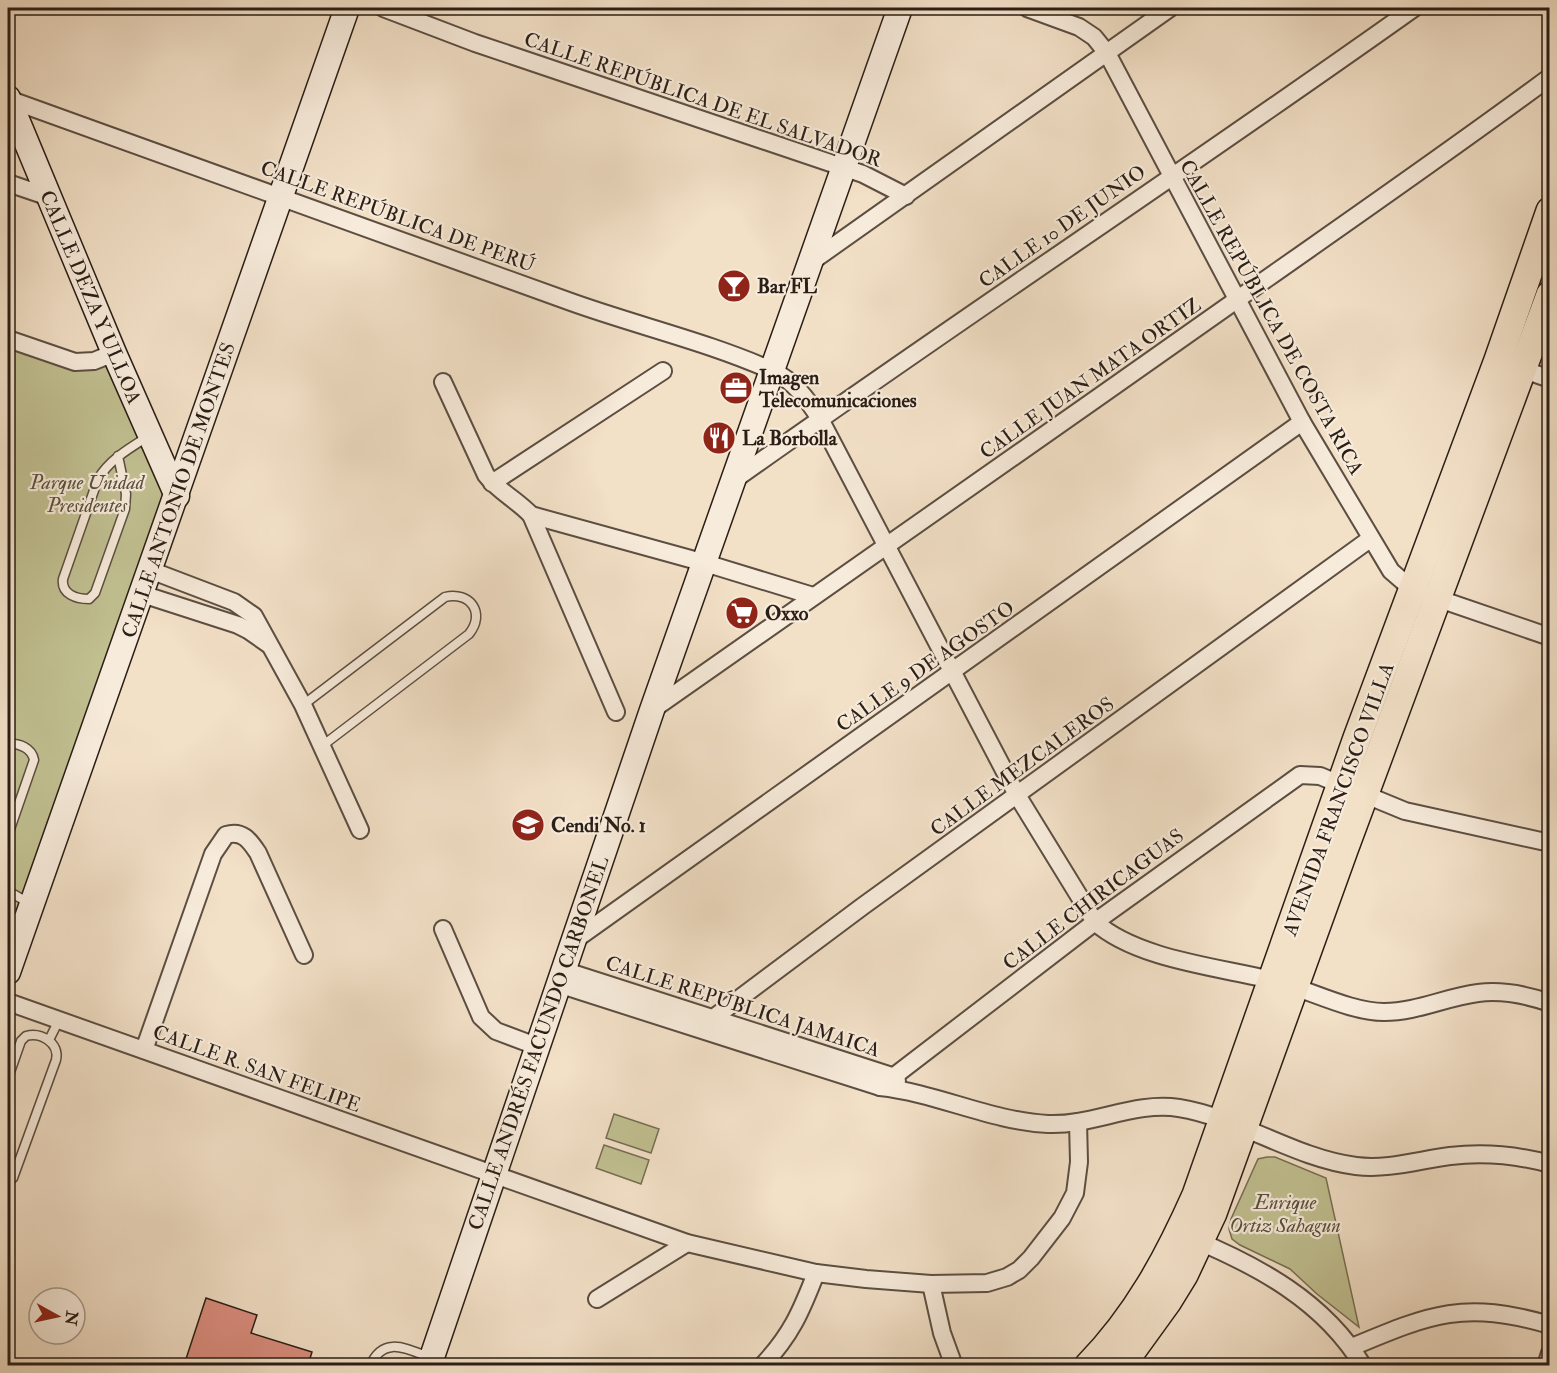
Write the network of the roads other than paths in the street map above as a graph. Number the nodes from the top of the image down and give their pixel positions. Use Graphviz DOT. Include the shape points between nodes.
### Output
graph roads {
  1 [pos="347,8"];
  2 [pos="383,8"];
  3 [pos="900,8"];
  4 [pos="1027,8"];
  5 [pos="1170,8"];
  6 [pos="1414,8"];
  7 [pos="1107,53"];
  8 [pos="1550,77"];
  9 [pos="8,99"];
  10 [pos="844,168"];
  11 [pos="1171,176"];
  12 [pos="8,183"];
  13 [pos="282,196"];
  14 [pos="906,196"];
  15 [pos="49,197"];
  16 [pos="1550,211"];
  17 [pos="811,262"];
  18 [pos="1550,295"];
  19 [pos="1237,300"];
  20 [pos="8,339"];
  21 [pos="114,353"];
  22 [pos="1510,365"];
  23 [pos="663,371"];
  24 [pos="773,371"];
  25 [pos="1550,379"];
  26 [pos="443,382"];
  27 [pos="820,418"];
  28 [pos="1302,422"];
  29 [pos="149,436"];
  30 [pos="118,456"];
  31 [pos="734,480"];
  32 [pos="492,483"];
  33 [pos="177,496"];
  34 [pos="531,515"];
  35 [pos="1370,539"];
  36 [pos="886,544"];
  37 [pos="705,563"];
  38 [pos="150,570"];
  39 [pos="142,594"];
  40 [pos="1425,595"];
  41 [pos="813,596"];
  42 [pos="1550,637"];
  43 [pos="271,646"];
  44 [pos="953,672"];
  45 [pos="303,705"];
  46 [pos="652,710"];
  47 [pos="616,712"];
  48 [pos="8,744"];
  49 [pos="322,746"];
  50 [pos="1353,790"];
  51 [pos="1017,795"];
  52 [pos="360,830"];
  53 [pos="8,835"];
  54 [pos="1550,843"];
  55 [pos="8,891"];
  56 [pos="21,917"];
  57 [pos="1095,922"];
  58 [pos="443,929"];
  59 [pos="572,943"];
  60 [pos="304,955"];
  61 [pos="8,972"];
  62 [pos="560,977"];
  63 [pos="1284,984"];
  64 [pos="8,1002"];
  65 [pos="1550,1003"];
  66 [pos="713,1017"];
  67 [pos="59,1020"];
  68 [pos="700,1028"];
  69 [pos="49,1040"];
  70 [pos="536,1046"];
  71 [pos="144,1050"];
  72 [pos="8,1078"];
  73 [pos="886,1081"];
  74 [pos="1078,1122"];
  75 [pos="1234,1125"];
  76 [pos="1550,1164"];
  77 [pos="493,1175"];
  78 [pos="8,1182"];
  79 [pos="1190,1238"];
  80 [pos="687,1243"];
  81 [pos="816,1273"];
  82 [pos="931,1284"];
  83 [pos="597,1299"];
  84 [pos="1550,1325"];
  85 [pos="1352,1347"];
  86 [pos="1550,1353"];
  87 [pos="1121,1359"];
  88 [pos="431,1362"];
  89 [pos="370,1365"];
  90 [pos="762,1365"];
  91 [pos="954,1365"];
  92 [pos="1088,1365"];
  93 [pos="1363,1365"];
  94 [pos="1546,1365"];
  1 -- 13 [label="main road, CALLE ANTONIO DE MONTES"];
  2 -- 10 [label="street, CALLE REPÚBLICA DE EL SALVADOR"];
  3 -- 10 [label="main road, CALLE ANDRÉS FACUNDO CARBONEL"];
  4 -- 7 [label="street" via="1078,27 1094,37"];
  5 -- 7 [label="street"];
  6 -- 11 [label="street, CALLE 10 DE JUNIO"];
  7 -- 11 [label="street, CALLE REPÚBLICA DE COSTA RICA"];
  7 -- 14 [label="street"];
  8 -- 19 [label="street, CALLE JUAN MATA ORTIZ"];
  9 -- 13 [label="street, CALLE REPÚBLICA DE PERÚ"];
  9 -- 15 [label="main road, CALLE DEZA Y ULLOA"];
  10 -- 14 [label="street, CALLE REPÚBLICA DE EL SALVADOR"];
  10 -- 17 [label="main road, CALLE ANDRÉS FACUNDO CARBONEL"];
  11 -- 19 [label="street, CALLE REPÚBLICA DE COSTA RICA"];
  11 -- 27 [label="street, CALLE 10 DE JUNIO"];
  12 -- 15 [label="street"];
  13 -- 24 [label="street, CALLE REPÚBLICA DE PERÚ"];
  13 -- 33 [label="main road, CALLE ANTONIO DE MONTES"];
  14 -- 17 [label="street"];
  15 -- 21 [label="main road, CALLE DEZA Y ULLOA"];
  16 -- 22 [label="main road, AVENIDA FRANCISCO VILLA"];
  17 -- 24 [label="main road, CALLE ANDRÉS FACUNDO CARBONEL"];
  18 -- 22 [label="main road, AVENIDA FRANCISCO VILLA"];
  19 -- 28 [label="street, CALLE REPÚBLICA DE COSTA RICA"];
  19 -- 36 [label="street, CALLE JUAN MATA ORTIZ"];
  20 -- 21 [label="street" via="75,362 94,361"];
  21 -- 29 [label="main road, CALLE DEZA Y ULLOA"];
  22 -- 25 [label="street"];
  22 -- 40 [label="main road, AVENIDA FRANCISCO VILLA"];
  23 -- 32 [label="street"];
  24 -- 27 [label="street, CALLE REPÚBLICA DE PERÚ" via="804,395"];
  24 -- 31 [label="main road, CALLE ANDRÉS FACUNDO CARBONEL"];
  26 -- 32 [label="street"];
  27 -- 31 [label="street, CALLE 10 DE JUNIO"];
  27 -- 36 [label="street, CALLE REPÚBLICA DE PERÚ"];
  28 -- 35 [label="street, CALLE REPÚBLICA DE COSTA RICA"];
  28 -- 44 [label="street, CALLE 9 DE AGOSTO"];
  29 -- 30 [label="lane"];
  29 -- 33 [label="main road, CALLE DEZA Y ULLOA"];
  30 -- 30 [label="lane" via="98,479 63,579 63,588 75,597 89,599 95,593 125,509"];
  31 -- 37 [label="main road, CALLE ANDRÉS FACUNDO CARBONEL"];
  32 -- 34 [label="street"];
  33 -- 38 [label="main road, CALLE ANTONIO DE MONTES"];
  34 -- 37 [label="street"];
  34 -- 47 [label="street"];
  35 -- 40 [label="street, CALLE REPÚBLICA DE COSTA RICA" via="1391,571"];
  35 -- 51 [label="street, CALLE MEZCALEROS"];
  36 -- 41 [label="street, CALLE JUAN MATA ORTIZ"];
  36 -- 44 [label="street, CALLE REPÚBLICA DE PERÚ"];
  37 -- 41 [label="street"];
  37 -- 46 [label="main road, CALLE ANDRÉS FACUNDO CARBONEL"];
  38 -- 39 [label="main road, CALLE ANTONIO DE MONTES"];
  38 -- 43 [label="street" via="247,610"];
  39 -- 43 [label="street" via="248,630"];
  39 -- 56 [label="main road, CALLE ANTONIO DE MONTES"];
  40 -- 42 [label="street"];
  40 -- 50 [label="main road, AVENIDA FRANCISCO VILLA"];
  41 -- 46 [label="street, CALLE JUAN MATA ORTIZ"];
  43 -- 45 [label="street"];
  44 -- 51 [label="street, CALLE REPÚBLICA DE PERÚ"];
  44 -- 59 [label="street, CALLE 9 DE AGOSTO"];
  45 -- 49 [label="street"];
  45 -- 49 [label="lane" via="445,597 465,598 475,609 475,623 469,633"];
  46 -- 59 [label="main road, CALLE ANDRÉS FACUNDO CARBONEL"];
  48 -- 53 [label="lane" via="28,749 34,760"];
  49 -- 52 [label="street"];
  50 -- 54 [label="street, CALLE CHIRICAGUAS" via="1405,811"];
  50 -- 57 [label="street, CALLE CHIRICAGUAS" via="1314,775 1294,777"];
  50 -- 63 [label="main road, AVENIDA FRANCISCO VILLA"];
  51 -- 57 [label="street, CALLE REPÚBLICA DE PERÚ"];
  51 -- 66 [label="street, CALLE MEZCALEROS"];
  55 -- 56 [label="lane"];
  56 -- 61 [label="main road, CALLE ANTONIO DE MONTES"];
  57 -- 63 [label="street" via="1110,934 1142,948"];
  57 -- 73 [label="street, CALLE CHIRICAGUAS"];
  58 -- 70 [label="street" via="481,1017 496,1031"];
  59 -- 62 [label="main road, CALLE ANDRÉS FACUNDO CARBONEL"];
  60 -- 71 [label="street" via="255,848 242,835 226,835 213,854"];
  62 -- 66 [label="street, CALLE REPÚBLICA JAMAICA"];
  62 -- 68 [label="street, CALLE REPÚBLICA JAMAICA"];
  62 -- 70 [label="main road, CALLE ANDRÉS FACUNDO CARBONEL"];
  63 -- 65 [label="street" via="1353,1007 1384,1012 1496,992"];
  63 -- 75 [label="main road, AVENIDA FRANCISCO VILLA"];
  64 -- 67 [label="street, CALLE R. SAN FELIPE"];
  66 -- 68 [label="street, CALLE MEZCALEROS"];
  66 -- 73 [label="street, CALLE REPÚBLICA JAMAICA"];
  67 -- 69 [label="lane"];
  67 -- 71 [label="street, CALLE R. SAN FELIPE"];
  68 -- 73 [label="street, CALLE REPÚBLICA JAMAICA"];
  69 -- 72 [label="lane" via="34,1035 23,1038"];
  69 -- 78 [label="lane" via="57,1050 56,1060 13,1178"];
  70 -- 77 [label="main road, CALLE ANDRÉS FACUNDO CARBONEL"];
  71 -- 77 [label="street, CALLE R. SAN FELIPE"];
  73 -- 74 [label="street, CALLE REPÚBLICA JAMAICA" via="1020,1121"];
  74 -- 75 [label="street, CALLE REPÚBLICA JAMAICA" via="1164,1107 1194,1111"];
  74 -- 82 [label="street, CALLE R. SAN FELIPE" via="1075,1193 1062,1218 1031,1258 999,1281"];
  75 -- 76 [label="street, CALLE REPÚBLICA JAMAICA" via="1324,1159 1359,1167 1473,1154 1512,1156"];
  75 -- 79 [label="main road, AVENIDA FRANCISCO VILLA" via="1213,1213"];
  77 -- 80 [label="street, CALLE R. SAN FELIPE"];
  77 -- 88 [label="main road, CALLE ANDRÉS FACUNDO CARBONEL"];
  79 -- 85 [label="street" via="1288,1287"];
  79 -- 87 [label="main road, AVENIDA FRANCISCO VILLA" via="1138,1305"];
  80 -- 81 [label="street, CALLE R. SAN FELIPE"];
  80 -- 83 [label="street"];
  81 -- 82 [label="street, CALLE R. SAN FELIPE"];
  81 -- 90 [label="street" via="797,1320"];
  82 -- 91 [label="street"];
  84 -- 85 [label="street" via="1500,1313 1450,1312 1411,1322"];
  85 -- 93 [label="street"];
  86 -- 94 [label="street"];
  87 -- 92 [label="main road, AVENIDA FRANCISCO VILLA"];
  88 -- 89 [label="lane" via="403,1348 387,1347 375,1355"];
}
